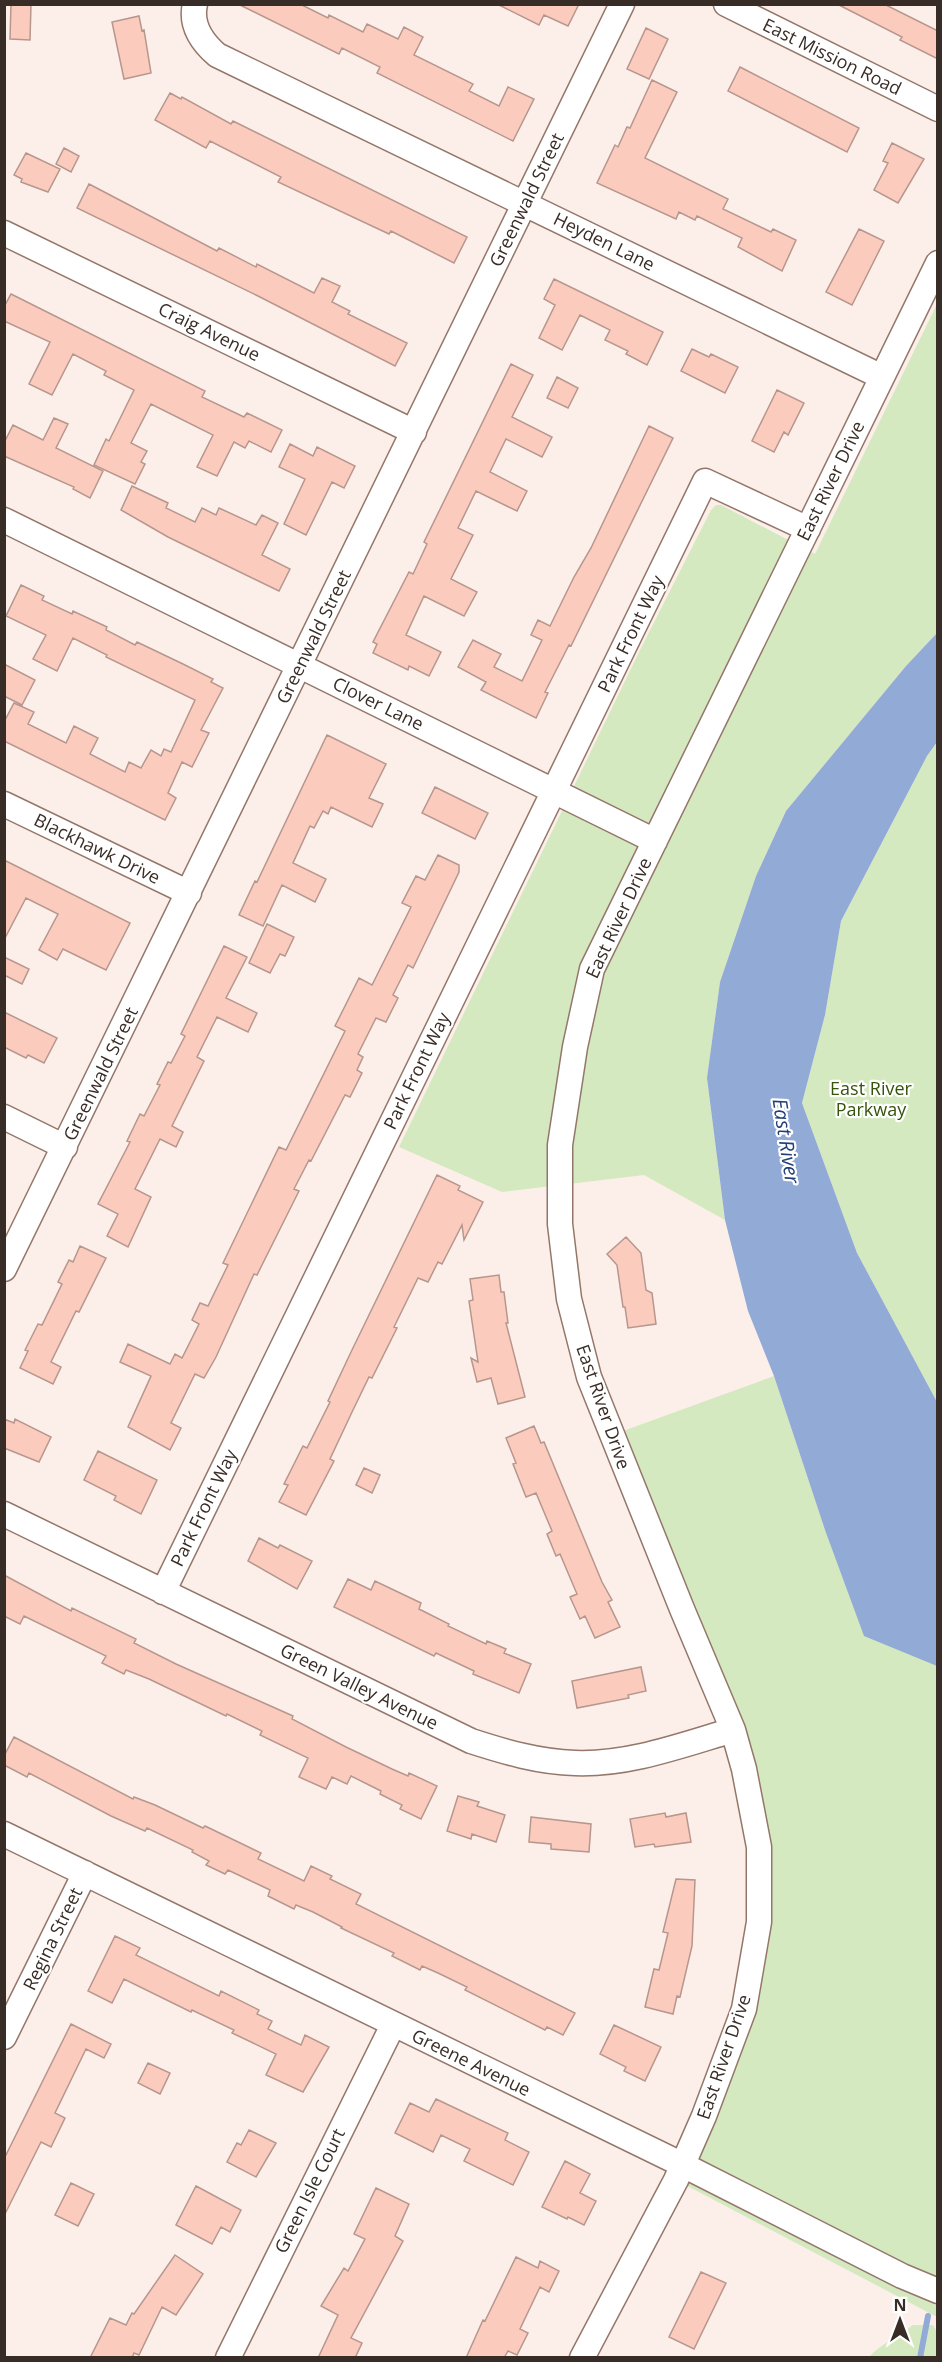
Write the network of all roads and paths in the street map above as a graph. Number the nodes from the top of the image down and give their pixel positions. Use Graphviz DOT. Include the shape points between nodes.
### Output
graph roads {
  1 [pos="195,4"];
  2 [pos="622,4"];
  3 [pos="726,4"];
  4 [pos="938,109"];
  5 [pos="525,204"];
  6 [pos="4,233"];
  7 [pos="938,263"];
  8 [pos="882,377"];
  9 [pos="414,432"];
  10 [pos="4,520"];
  11 [pos="808,529"];
  12 [pos="300,666"];
  13 [pos="554,791"];
  14 [pos="4,804"];
  15 [pos="655,841"];
  16 [pos="189,893"];
  17 [pos="4,1117"];
  18 [pos="64,1147"];
  19 [pos="4,1269"];
  20 [pos="4,1514"];
  21 [pos="163,1592"];
  22 [pos="733,1730"];
  23 [pos="4,1834"];
  24 [pos="85,1873"];
  25 [pos="393,2025"];
  26 [pos="4,2037"];
  27 [pos="683,2165"];
  28 [pos="938,2291"];
  29 [pos="228,2358"];
  30 [pos="582,2358"];
  1 -- 5 [label="street, Heyden Lane" via="200,37 217,55"];
  2 -- 5 [label="street, Greenwald Street"];
  3 -- 4 [label="street, East Mission Road"];
  5 -- 8 [label="street, Heyden Lane"];
  5 -- 9 [label="street, Greenwald Street"];
  6 -- 9 [label="street, Craig Avenue"];
  7 -- 8 [label="street, East River Drive"];
  8 -- 11 [label="street, East River Drive"];
  9 -- 12 [label="street, Greenwald Street"];
  10 -- 12 [label="street, Clover Lane"];
  11 -- 13 [label="street, Park Front Way" via="705,482"];
  11 -- 15 [label="street, East River Drive"];
  12 -- 13 [label="street, Clover Lane"];
  12 -- 16 [label="street, Greenwald Street"];
  13 -- 15 [label="street, Clover Lane"];
  13 -- 21 [label="street, Park Front Way"];
  14 -- 16 [label="street, Blackhawk Drive"];
  15 -- 22 [label="street, East River Drive" via="592,969 560,1146 560,1224 569,1299 589,1377"];
  16 -- 18 [label="street, Greenwald Street"];
  17 -- 18 [label="street"];
  18 -- 19 [label="street, Greenwald Street"];
  20 -- 21 [label="street, Green Valley Avenue"];
  21 -- 22 [label="street, Green Valley Avenue" via="471,1741 506,1752 575,1764 609,1762"];
  22 -- 27 [label="street, East River Drive" via="759,1847 759,1922 744,2009"];
  23 -- 24 [label="street, Greene Avenue"];
  24 -- 25 [label="street, Greene Avenue"];
  24 -- 26 [label="street, Regina Street"];
  25 -- 27 [label="street, Greene Avenue"];
  25 -- 29 [label="street, Green Isle Court"];
  27 -- 28 [label="street, Greene Avenue"];
  27 -- 30 [label="street, East River Drive"];
}
